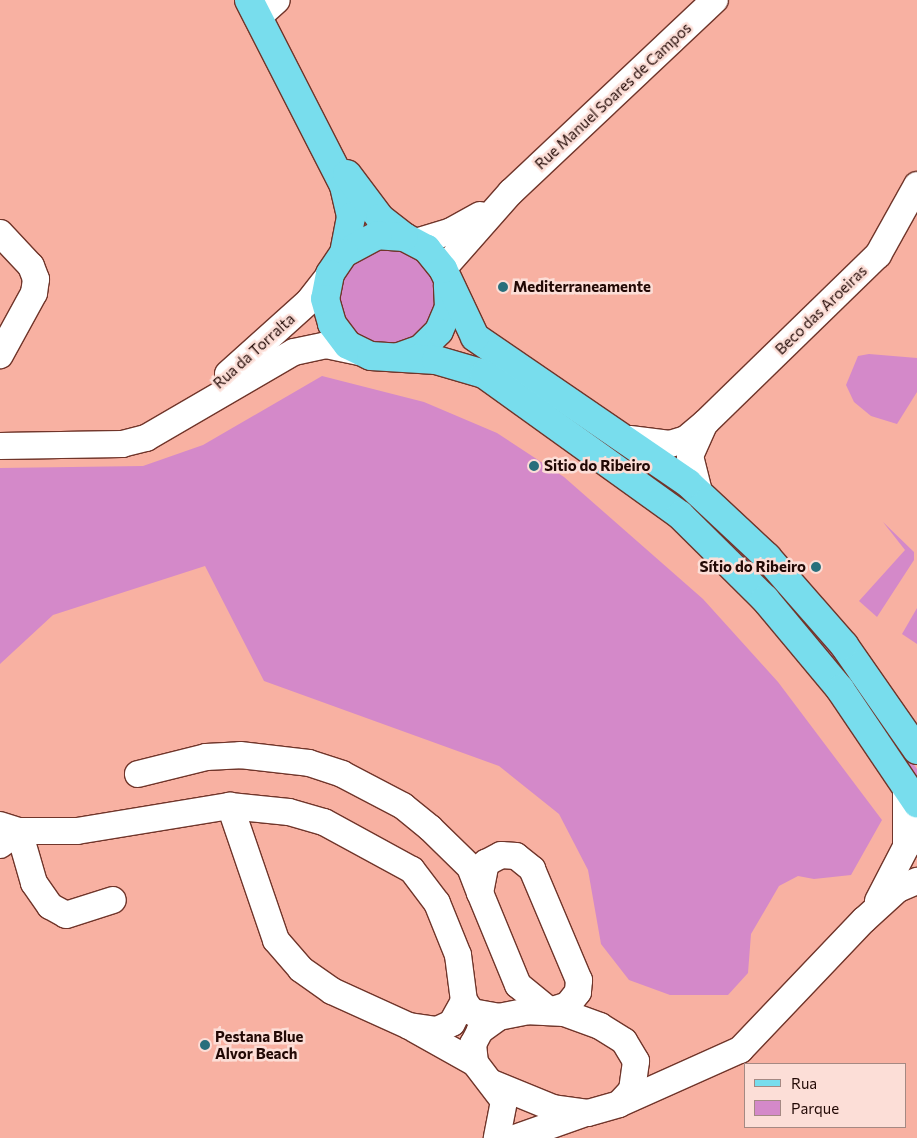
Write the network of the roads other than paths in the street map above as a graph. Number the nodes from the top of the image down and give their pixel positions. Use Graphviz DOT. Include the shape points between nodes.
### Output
graph roads {
  1 [pos="715,0"];
  2 [pos="262,6"];
  3 [pos="324,142"];
  4 [pos="917,185"];
  5 [pos="511,192"];
  6 [pos="0,233"];
  7 [pos="410,239"];
  8 [pos="337,263"];
  9 [pos="445,275"];
  10 [pos="359,352"];
  11 [pos="0,355"];
  12 [pos="397,358"];
  13 [pos="706,422"];
  14 [pos="175,424"];
  15 [pos="630,440"];
  16 [pos="0,446"];
  17 [pos="699,492"];
  18 [pos="917,750"];
  19 [pos="138,774"];
  20 [pos="911,795"];
  21 [pos="230,806"];
  22 [pos="6,834"];
  23 [pos="454,853"];
  24 [pos="494,859"];
  25 [pos="917,881"];
  26 [pos="480,893"];
  27 [pos="113,900"];
  28 [pos="864,920"];
  29 [pos="464,1001"];
  30 [pos="550,1010"];
  31 [pos="499,1017"];
  32 [pos="409,1026"];
  33 [pos="636,1061"];
  34 [pos="475,1063"];
  35 [pos="675,1079"];
  36 [pos="492,1083"];
  37 [pos="619,1104"];
  38 [pos="588,1113"];
  39 [pos="497,1138"];
  40 [pos="515,1138"];
  1 -- 5 [label="street, Rue Manuel Soares de Campos"];
  2 -- 3 [label="main road"];
  3 -- 7 [label="main road" via="372,209"];
  3 -- 8 [label="main road" via="349,202 351,217"];
  4 -- 13 [label="street, Beco das Aroeiras" via="878,254"];
  5 -- 7 [label="street" via="451,231"];
  5 -- 9 [label="street"];
  6 -- 11 [label="street" via="32,266 36,279 34,293"];
  7 -- 8 [label="main road" via="378,235"];
  7 -- 9 [label="main road"];
  8 -- 10 [label="main road" via="325,299 332,324"];
  8 -- 14 [label="street, Rua da Torralta" via="308,301"];
  9 -- 12 [label="main road" via="449,307 439,331 421,349"];
  9 -- 15 [label="main road" via="475,337"];
  10 -- 12 [label="main road"];
  10 -- 14 [label="street, Rua da Torralta" via="326,345 294,352 271,362"];
  12 -- 20 [label="main road" via="436,360 484,374 680,515 765,599 840,689"];
  13 -- 15 [label="street, Beco das Aroeiras" via="686,440 670,444"];
  13 -- 17 [label="street, Beco das Aroeiras" via="690,456"];
  14 -- 16 [label="street, Rua da Torralta" via="122,444"];
  15 -- 17 [label="main road"];
  17 -- 18 [label="main road" via="801,594 844,645"];
  19 -- 23 [label="street" via="171,764 232,756 309,764 342,774 396,802"];
  20 -- 28 [label="street" via="906,847"];
  21 -- 22 [label="street" via="77,831"];
  21 -- 29 [label="street" via="289,812 324,822 412,870 437,903 454,946"];
  21 -- 32 [label="street" via="276,940 301,969 332,991"];
  22 -- 27 [label="street" via="50,906 66,915"];
  23 -- 24 [label="street" via="475,862"];
  23 -- 26 [label="street" via="470,867"];
  24 -- 26 [label="street" via="486,863 480,876"];
  24 -- 30 [label="street" via="516,856 532,869 579,980 578,992 568,1005"];
  25 -- 28 [label="street" via="898,889"];
  26 -- 30 [label="street" via="518,985"];
  28 -- 35 [label="street" via="740,1050"];
  29 -- 31 [label="street" via="472,1012"];
  29 -- 32 [label="street" via="452,1023 437,1030"];
  30 -- 31 [label="street"];
  30 -- 33 [label="street" via="600,1026 624,1041"];
  31 -- 34 [label="street" via="480,1031 473,1044"];
  32 -- 34 [label="street"];
  33 -- 35 [label="street"];
  33 -- 37 [label="street" via="632,1090"];
  34 -- 36 [label="street"];
  35 -- 37 [label="street"];
  36 -- 38 [label="street" via="553,1108"];
  36 -- 39 [label="street" via="504,1101"];
  37 -- 38 [label="street"];
  38 -- 40 [label="street"];
}
